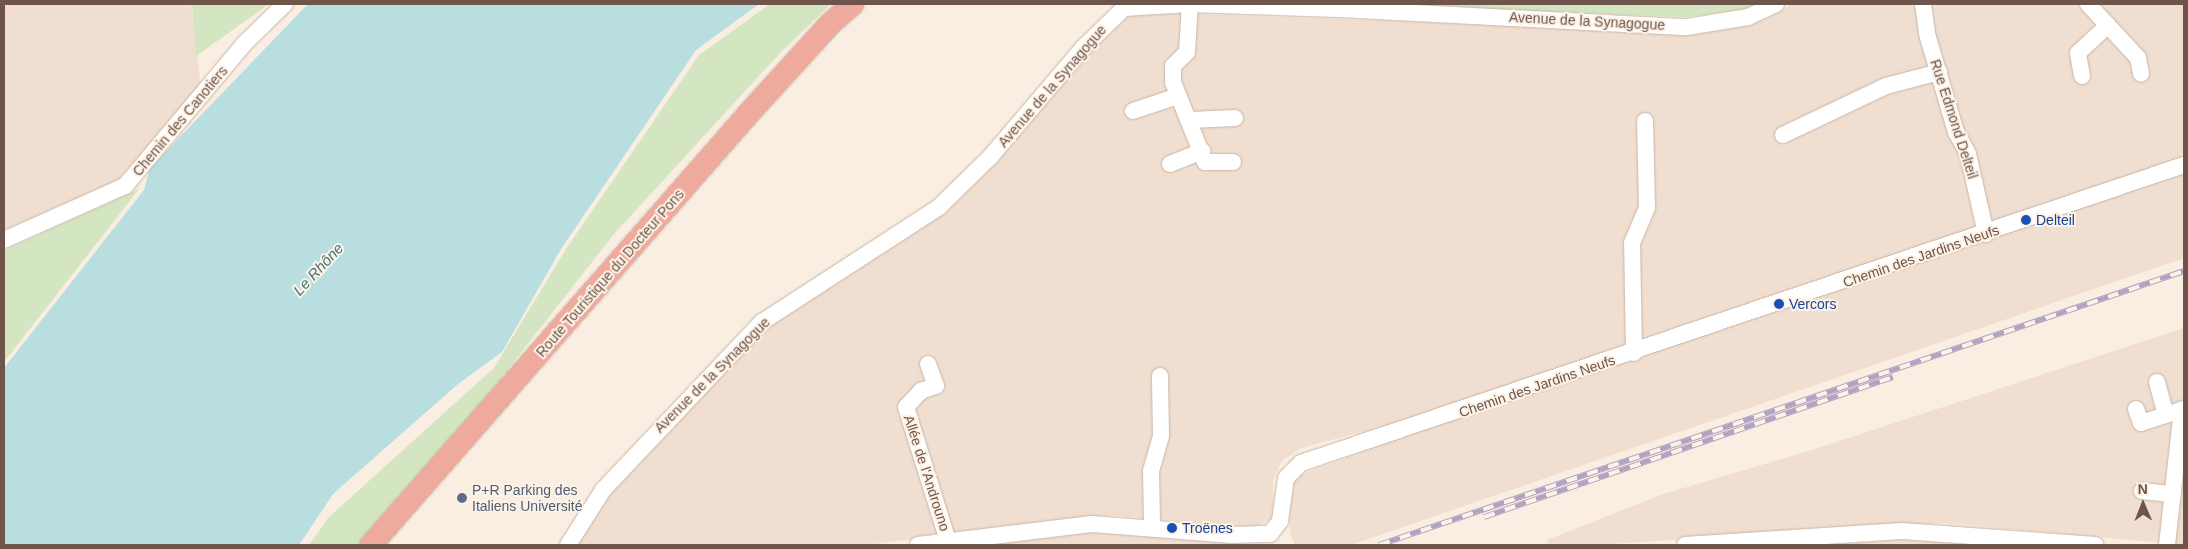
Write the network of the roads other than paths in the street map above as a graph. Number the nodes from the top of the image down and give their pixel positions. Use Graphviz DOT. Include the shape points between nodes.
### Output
graph roads {
  1 [pos="285,4"];
  2 [pos="853,4"];
  3 [pos="1190,4"];
  4 [pos="1776,4"];
  5 [pos="1923,4"];
  6 [pos="2088,4"];
  7 [pos="2108,25"];
  8 [pos="1939,72"];
  9 [pos="2141,74"];
  10 [pos="2082,76"];
  11 [pos="1178,96"];
  12 [pos="1133,111"];
  13 [pos="1235,118"];
  14 [pos="1190,120"];
  15 [pos="1646,122"];
  16 [pos="1783,135"];
  17 [pos="1202,152"];
  18 [pos="1233,162"];
  19 [pos="1170,164"];
  20 [pos="2184,165"];
  21 [pos="1986,234"];
  22 [pos="4,240"];
  23 [pos="1634,353"];
  24 [pos="928,364"];
  25 [pos="1160,376"];
  26 [pos="2156,382"];
  27 [pos="2136,409"];
  28 [pos="2183,409"];
  29 [pos="2166,415"];
  30 [pos="2142,491"];
  31 [pos="2177,498"];
  32 [pos="1152,526"];
  33 [pos="948,541"];
  34 [pos="1822,541"];
  35 [pos="371,545"];
  36 [pos="568,545"];
  37 [pos="924,545"];
  38 [pos="1685,545"];
  39 [pos="2096,545"];
  40 [pos="2167,545"];
  1 -- 22 [label="street, Chemin des Canotiers" via="244,44 125,186"];
  2 -- 35 [label="highway, Route Touristique du Docteur Pons" via="830,24 750,112"];
  3 -- 4 [label="street, Avenue de la Synagogue" via="1687,27 1748,17"];
  3 -- 11 [label="street" via="1187,52 1173,66"];
  3 -- 36 [label="street, Avenue de la Synagogue" via="1124,8 1083,48 991,156 939,208 762,322 603,490"];
  5 -- 8 [label="street, Rue Edmond Delteil"];
  6 -- 7 [label="street"];
  7 -- 9 [label="street" via="2138,58"];
  7 -- 10 [label="street" via="2078,53"];
  8 -- 16 [label="street" via="1886,86"];
  8 -- 21 [label="street, Rue Edmond Delteil" via="1956,132 1968,154"];
  11 -- 12 [label="street"];
  11 -- 14 [label="street"];
  13 -- 14 [label="street"];
  14 -- 17 [label="street"];
  15 -- 23 [label="street" via="1647,207 1632,243"];
  17 -- 18 [label="street" via="1205,162"];
  17 -- 19 [label="street"];
  20 -- 21 [label="street, Chemin des Jardins Neufs"];
  21 -- 23 [label="street, Chemin des Jardins Neufs"];
  23 -- 32 [label="street, Chemin des Jardins Neufs" via="1302,463 1286,478 1280,521 1270,534 1233,535"];
  24 -- 33 [label="street, Allée de l'Androuno" via="936,386 921,391 906,407"];
  25 -- 32 [label="street" via="1161,436 1151,471"];
  26 -- 29 [label="street"];
  27 -- 29 [label="street" via="2141,423"];
  28 -- 29 [label="street"];
  28 -- 31 [label="street"];
  30 -- 31 [label="street"];
  31 -- 40 [label="street"];
  32 -- 33 [label="street, Chemin des Jardins Neufs" via="1088,524"];
  33 -- 37 [label="street, Chemin des Jardins Neufs"];
  34 -- 38 [label="street"];
  34 -- 39 [label="street" via="1902,531"];
}
